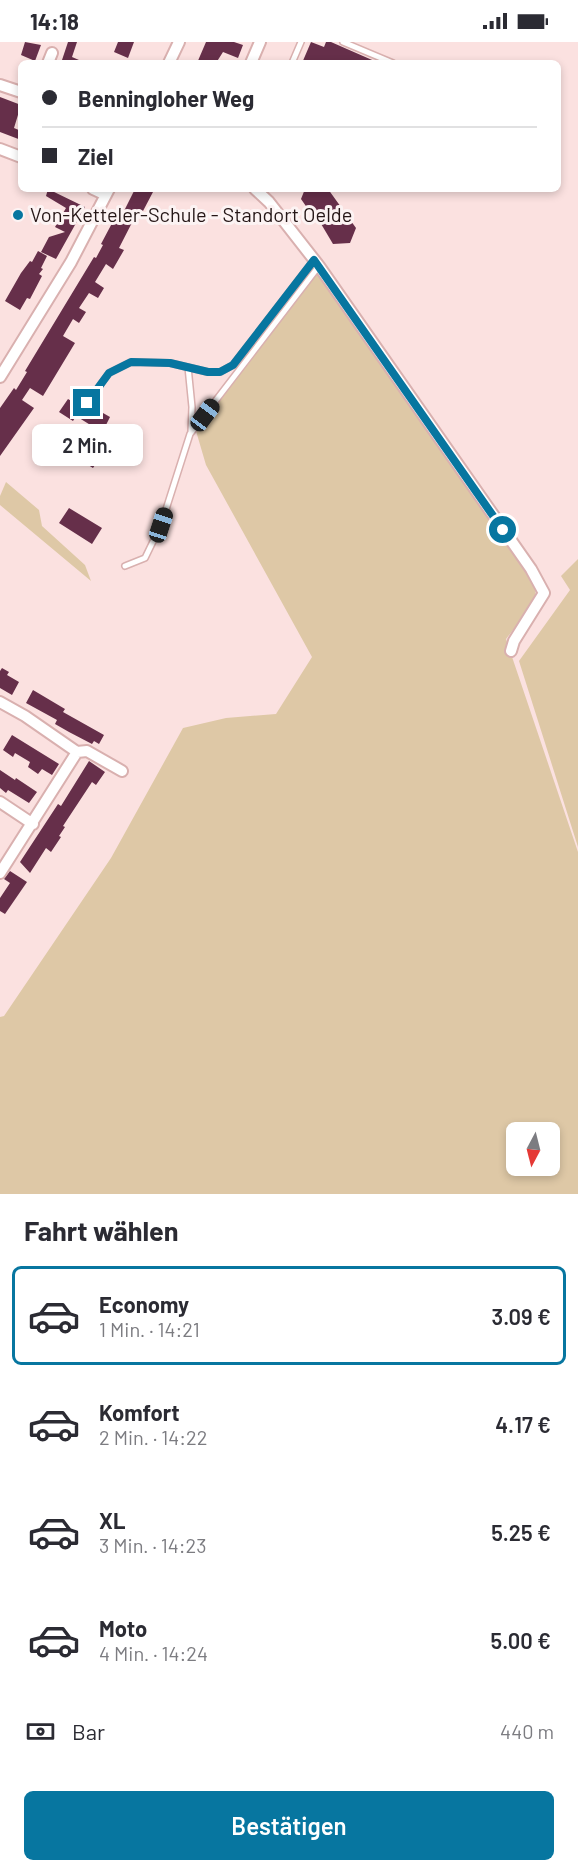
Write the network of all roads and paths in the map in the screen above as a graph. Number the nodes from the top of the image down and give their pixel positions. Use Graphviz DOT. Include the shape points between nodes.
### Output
graph roads {
  1 [pos="179,42"];
  2 [pos="260,42"];
  3 [pos="301,42"];
  4 [pos="343,42"];
  5 [pos="170,60"];
  6 [pos="252,60"];
  7 [pos="293,60"];
  8 [pos="386,60"];
  9 [pos="0,85"];
  10 [pos="18,91"];
  11 [pos="0,149"];
  12 [pos="18,156"];
  13 [pos="108,192"];
  14 [pos="258,192"];
  15 [pos="316,263"];
  16 [pos="188,368"];
  17 [pos="0,377"];
  18 [pos="87,403"];
  19 [pos="190,434"];
  20 [pos="125,566"];
  21 [pos="512,651"];
  22 [pos="0,702"];
  23 [pos="77,752"];
  24 [pos="122,771"];
  25 [pos="0,802"];
  26 [pos="33,824"];
  27 [pos="0,873"];
  1 -- 5 [label="street"];
  2 -- 6 [label="street"];
  3 -- 7 [label="lane"];
  4 -- 8 [label="lane"];
  9 -- 10 [label="street"];
  11 -- 12 [label="street"];
  13 -- 17 [label="street" via="71,262"];
  14 -- 15 [label="street"];
  15 -- 16 [label="lane" via="233,365 220,372"];
  15 -- 19 [label="lane"];
  15 -- 21 [label="street" via="544,593 514,641"];
  16 -- 18 [label="lane" via="170,363 131,362 109,373"];
  16 -- 19 [label="lane"];
  19 -- 20 [label="lane" via="161,525 145,558"];
  22 -- 23 [label="street"];
  23 -- 24 [label="street" via="87,751"];
  23 -- 26 [label="street"];
  25 -- 26 [label="street"];
  26 -- 27 [label="street"];
}
